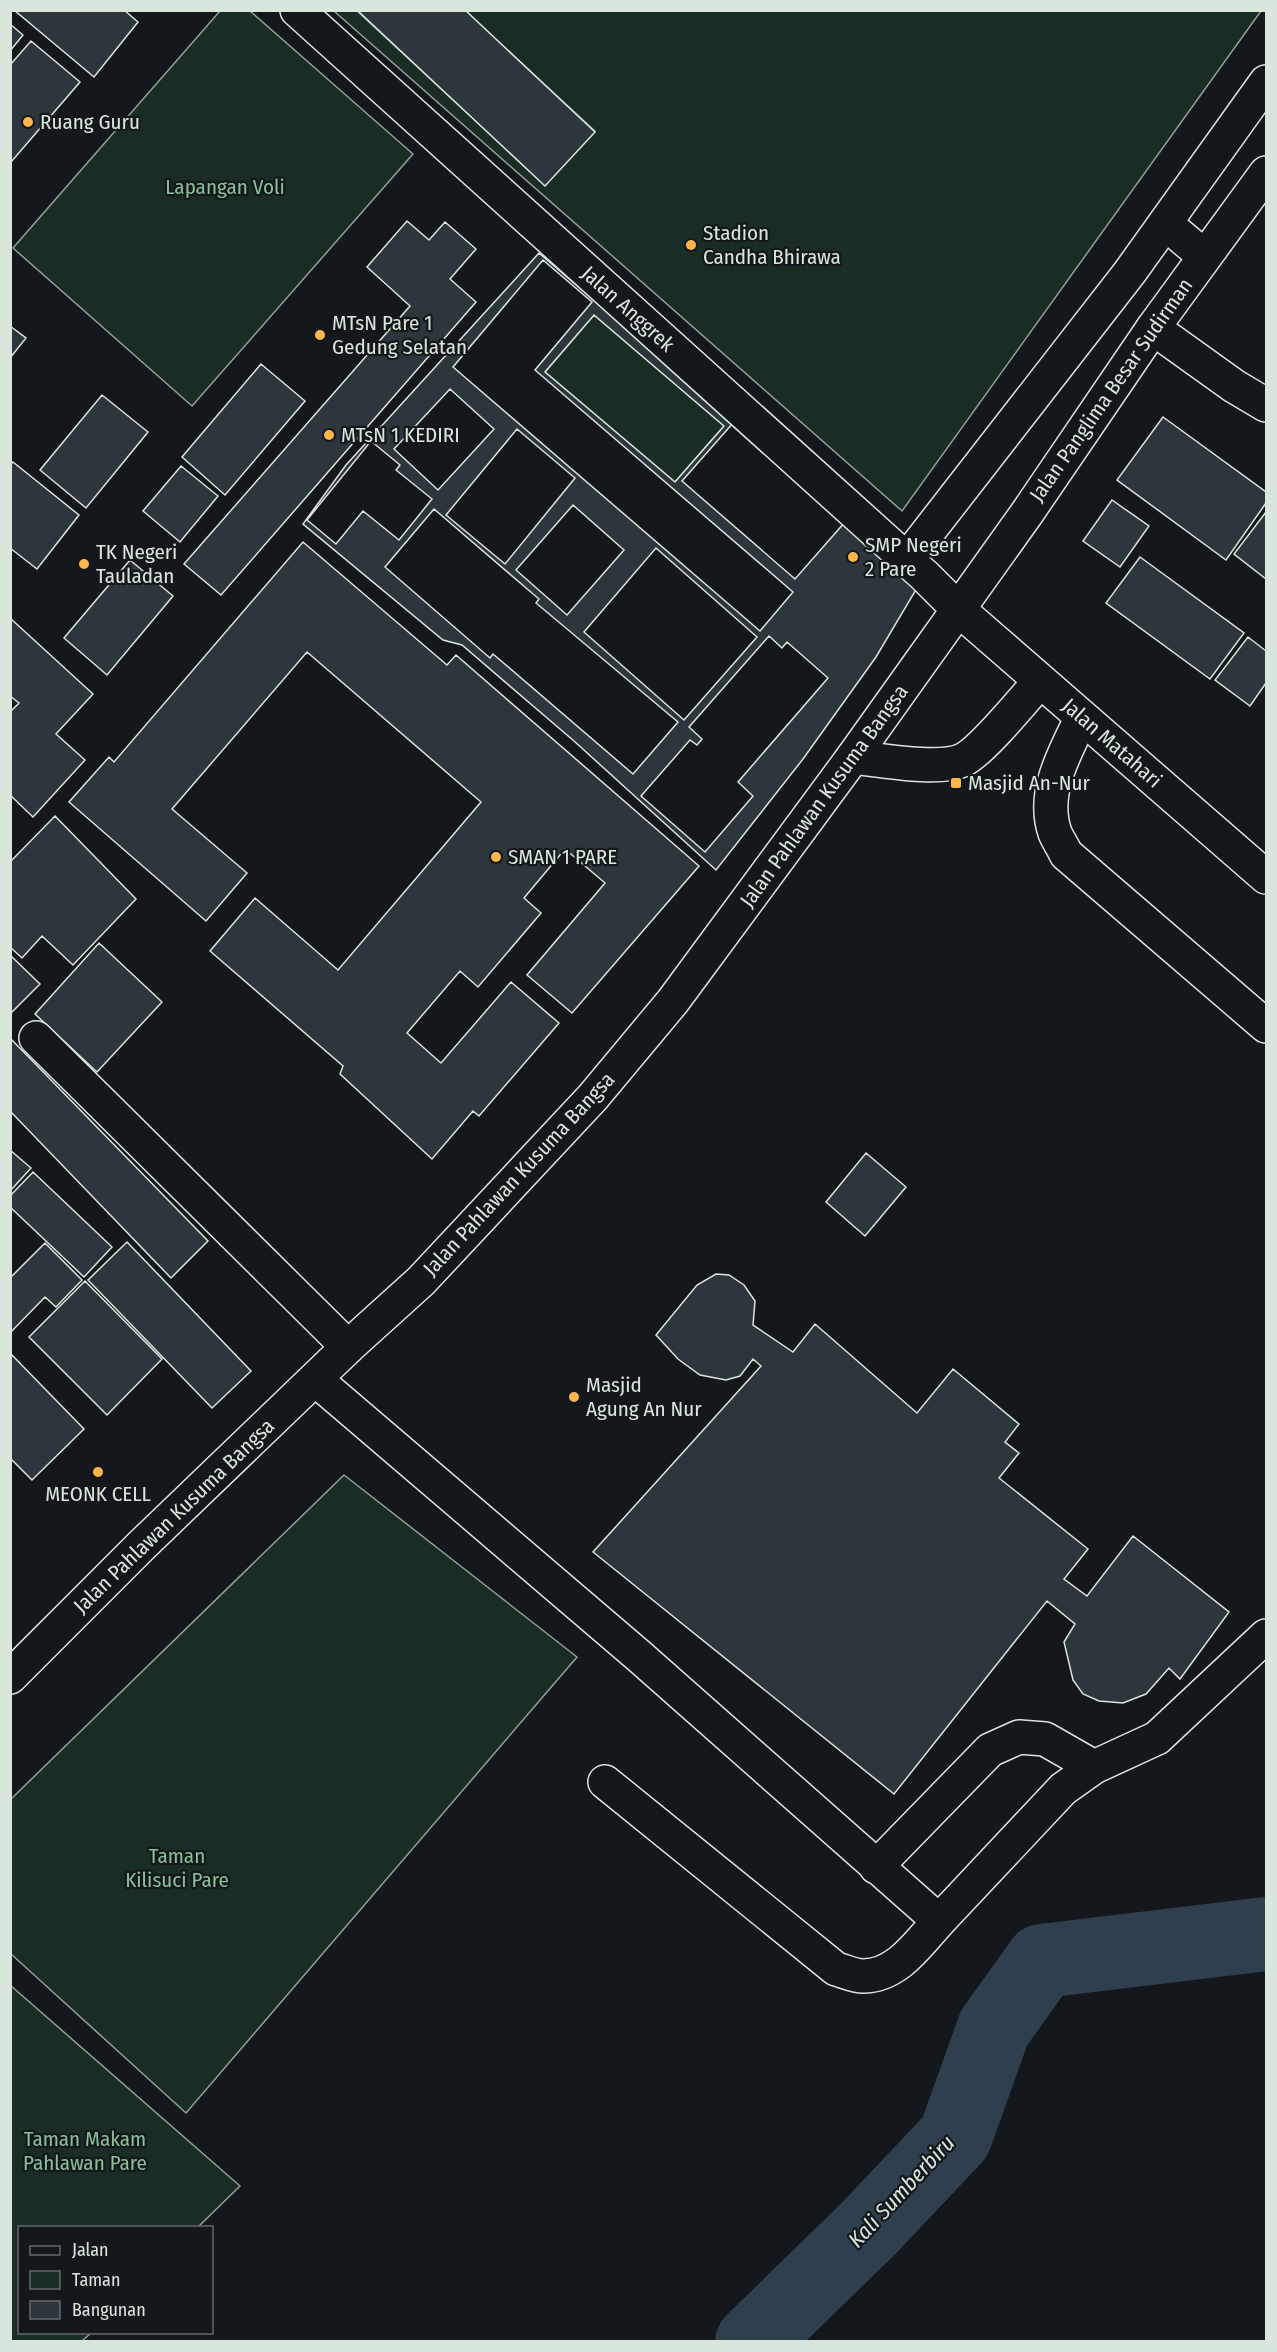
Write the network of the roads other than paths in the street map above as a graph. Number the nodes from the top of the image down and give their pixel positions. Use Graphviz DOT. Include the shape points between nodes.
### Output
graph roads {
  1 [pos="297,10"];
  2 [pos="1266,82"];
  3 [pos="1266,173"];
  4 [pos="1165,223"];
  5 [pos="1204,256"];
  6 [pos="1153,328"];
  7 [pos="1266,405"];
  8 [pos="907,559"];
  9 [pos="958,609"];
  10 [pos="1040,681"];
  11 [pos="1082,717"];
  12 [pos="853,757"];
  13 [pos="1266,877"];
  14 [pos="1266,1026"];
  15 [pos="36,1038"];
  16 [pos="348,1347"];
  17 [pos="315,1380"];
  18 [pos="1266,1636"];
  19 [pos="10,1677"];
  20 [pos="1094,1767"];
  21 [pos="605,1782"];
  22 [pos="876,1867"];
  23 [pos="939,1921"];
  1 -- 8 [label="main road, Jalan Anggrek"];
  2 -- 4 [label="main road"];
  3 -- 5 [label="main road, Jalan Panglima Besar Sudirman"];
  4 -- 5 [label="main road"];
  4 -- 8 [label="main road"];
  5 -- 6 [label="main road, Jalan Panglima Besar Sudirman"];
  6 -- 7 [label="main road"];
  6 -- 9 [label="main road, Jalan Panglima Besar Sudirman"];
  8 -- 9 [label="main road, Jalan Anggrek"];
  9 -- 10 [label="main road, Jalan Matahari"];
  9 -- 12 [label="main road, Jalan Pahlawan Kusuma Bangsa"];
  10 -- 11 [label="main road, Jalan Matahari"];
  10 -- 12 [label="main road" via="977,750 963,760 943,764"];
  11 -- 13 [label="main road, Jalan Matahari"];
  11 -- 14 [label="main road" via="1055,775 1051,808 1055,833 1066,854"];
  12 -- 16 [label="main road, Jalan Pahlawan Kusuma Bangsa" via="673,1001 592,1097 421,1281"];
  15 -- 16 [label="main road"];
  16 -- 17 [label="main road, Jalan Pahlawan Kusuma Bangsa"];
  17 -- 19 [label="main road, Jalan Pahlawan Kusuma Bangsa"];
  17 -- 22 [label="main road" via="639,1656"];
  18 -- 20 [label="main road" via="1157,1738"];
  20 -- 22 [label="main road" via="1045,1739 1019,1737 990,1750"];
  20 -- 23 [label="main road" via="1063,1790"];
  21 -- 23 [label="main road" via="836,1969 860,1976 893,1968"];
  22 -- 23 [label="main road"];
}
